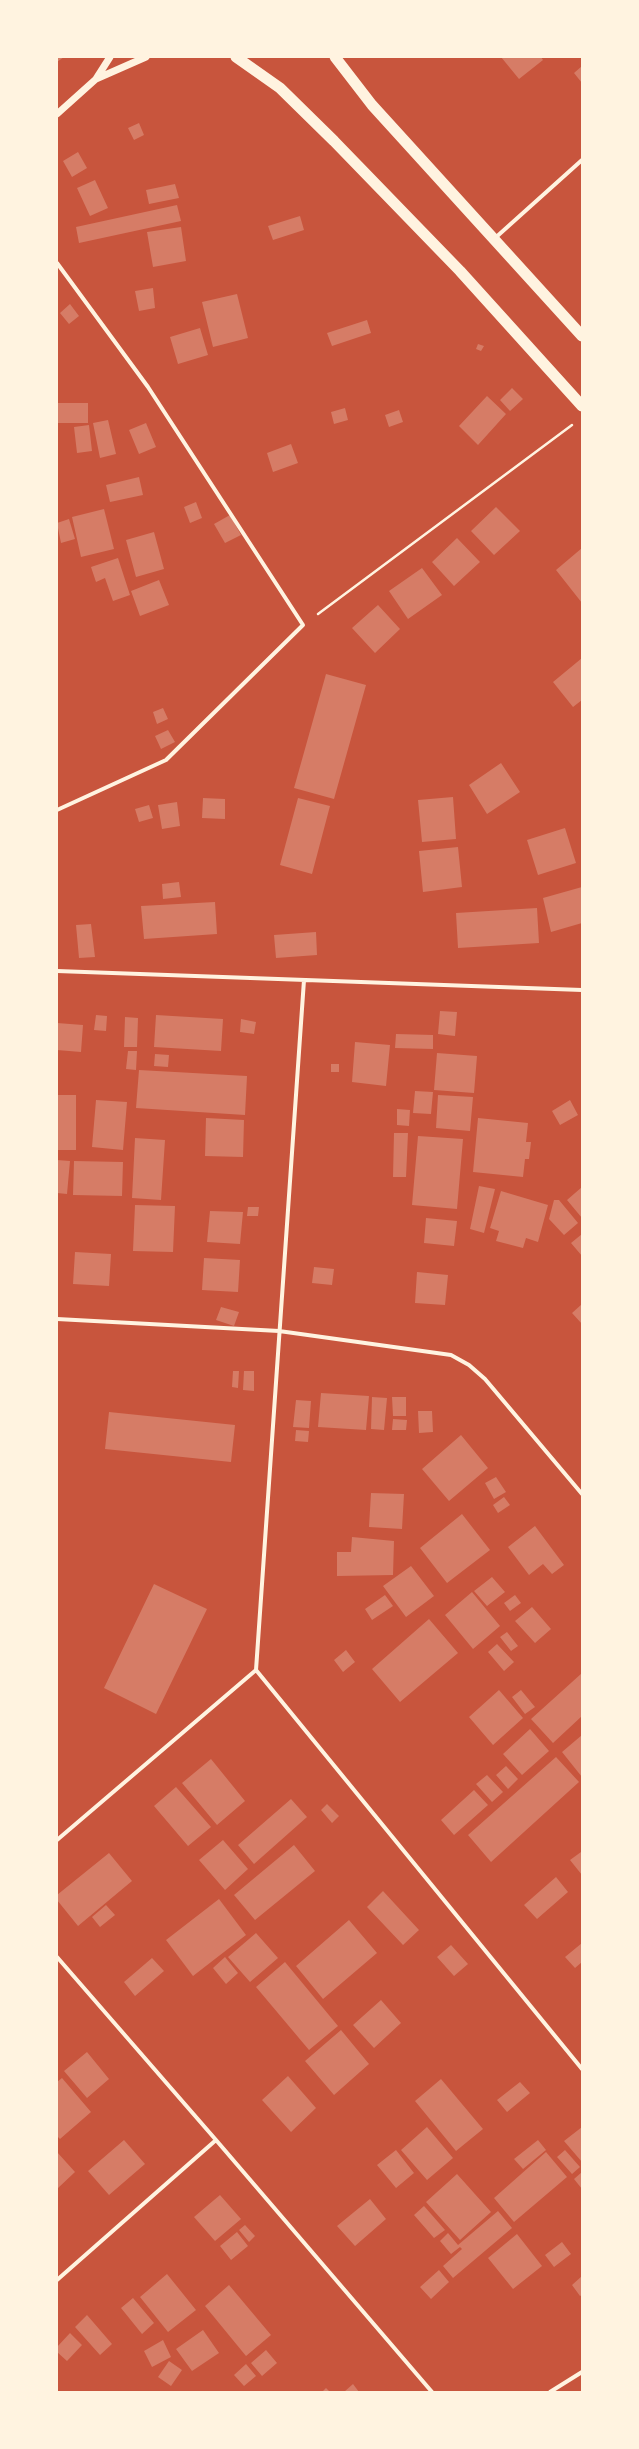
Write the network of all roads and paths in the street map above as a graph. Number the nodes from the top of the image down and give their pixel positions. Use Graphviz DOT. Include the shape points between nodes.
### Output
graph roads {
  1 [pos="110,57"];
  2 [pos="146,57"];
  3 [pos="236,57"];
  4 [pos="335,57"];
  5 [pos="96,79"];
  6 [pos="57,114"];
  7 [pos="582,160"];
  8 [pos="494,239"];
  9 [pos="57,263"];
  10 [pos="582,336"];
  11 [pos="582,406"];
  12 [pos="576,422"];
  13 [pos="303,625"];
  14 [pos="57,810"];
  15 [pos="57,972"];
  16 [pos="304,980"];
  17 [pos="582,990"];
  18 [pos="57,1319"];
  19 [pos="279,1330"];
  20 [pos="582,1494"];
  21 [pos="256,1670"];
  22 [pos="57,1840"];
  23 [pos="57,1957"];
  24 [pos="582,2069"];
  25 [pos="216,2140"];
  26 [pos="57,2280"];
  27 [pos="582,2372"];
  28 [pos="432,2392"];
  29 [pos="550,2392"];
  1 -- 5 [label="street"];
  2 -- 5 [label="street"];
  3 -- 11 [label="highway" via="280,88 334,141 460,271"];
  4 -- 8 [label="highway" via="372,105"];
  5 -- 6 [label="street"];
  7 -- 8 [label="street"];
  8 -- 10 [label="highway"];
  9 -- 13 [label="street" via="148,387"];
  12 -- 13 [label="path"];
  13 -- 14 [label="street" via="166,760"];
  15 -- 16 [label="street"];
  16 -- 17 [label="street"];
  16 -- 19 [label="street"];
  18 -- 19 [label="street"];
  19 -- 20 [label="street" via="451,1355 469,1365 485,1379"];
  19 -- 21 [label="street"];
  21 -- 22 [label="street"];
  21 -- 24 [label="street"];
  23 -- 25 [label="street"];
  25 -- 26 [label="street"];
  25 -- 28 [label="street"];
  27 -- 29 [label="street"];
}
